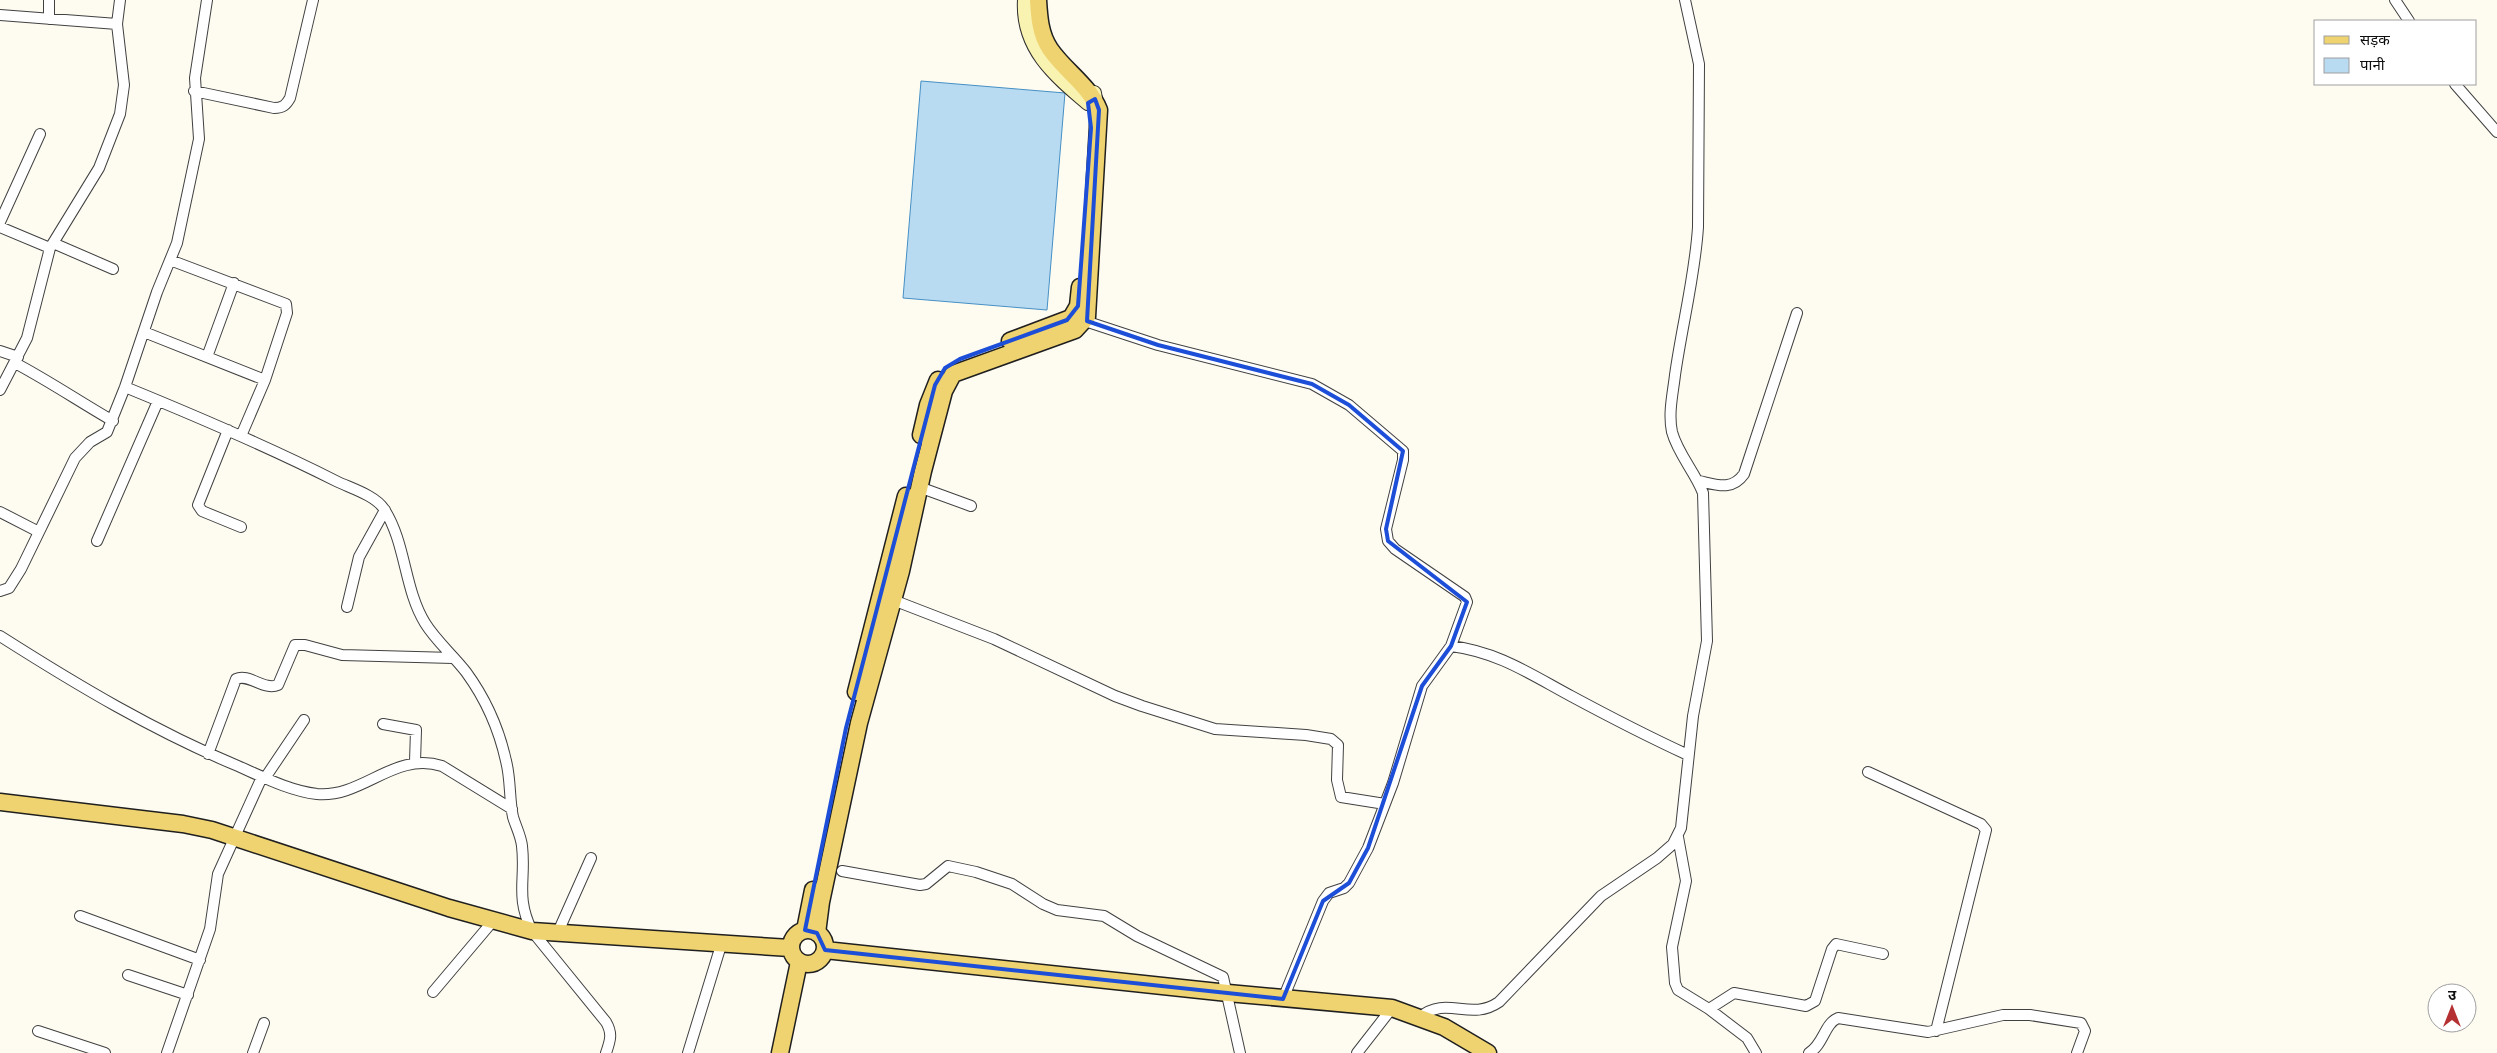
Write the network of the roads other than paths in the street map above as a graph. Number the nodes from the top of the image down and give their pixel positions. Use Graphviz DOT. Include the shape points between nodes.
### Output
graph roads {
  1 [pos="49,0"];
  2 [pos="120,0"];
  3 [pos="207,0"];
  4 [pos="312,0"];
  5 [pos="1025,0"];
  6 [pos="1030,0"];
  7 [pos="1038,0"];
  8 [pos="1044,0"];
  9 [pos="1685,0"];
  10 [pos="2395,0"];
  11 [pos="0,14"];
  12 [pos="49,18"];
  13 [pos="2408,20"];
  14 [pos="117,24"];
  15 [pos="2456,85"];
  16 [pos="194,91"];
  17 [pos="1089,97"];
  18 [pos="2497,132"];
  19 [pos="40,134"];
  20 [pos="0,222"];
  21 [pos="0,227"];
  22 [pos="52,246"];
  23 [pos="170,260"];
  24 [pos="113,269"];
  25 [pos="234,283"];
  26 [pos="1797,313"];
  27 [pos="1085,321"];
  28 [pos="144,332"];
  29 [pos="0,350"];
  30 [pos="207,357"];
  31 [pos="17,360"];
  32 [pos="265,380"];
  33 [pos="125,387"];
  34 [pos="0,390"];
  35 [pos="158,401"];
  36 [pos="113,421"];
  37 [pos="228,430"];
  38 [pos="241,436"];
  39 [pos="1699,481"];
  40 [pos="919,486"];
  41 [pos="970,506"];
  42 [pos="385,510"];
  43 [pos="0,512"];
  44 [pos="241,527"];
  45 [pos="39,532"];
  46 [pos="97,541"];
  47 [pos="0,592"];
  48 [pos="893,600"];
  49 [pos="348,607"];
  50 [pos="0,636"];
  51 [pos="1451,646"];
  52 [pos="453,658"];
  53 [pos="304,720"];
  54 [pos="383,724"];
  55 [pos="208,754"];
  56 [pos="1688,755"];
  57 [pos="415,762"];
  58 [pos="1868,772"];
  59 [pos="264,777"];
  60 [pos="0,802"];
  61 [pos="1384,804"];
  62 [pos="512,809"];
  63 [pos="1678,836"];
  64 [pos="236,837"];
  65 [pos="591,858"];
  66 [pos="842,871"];
  67 [pos="80,916"];
  68 [pos="493,921"];
  69 [pos="532,931"];
  70 [pos="811,931"];
  71 [pos="558,932"];
  72 [pos="722,942"];
  73 [pos="825,950"];
  74 [pos="1883,954"];
  75 [pos="800,958"];
  76 [pos="200,960"];
  77 [pos="128,975"];
  78 [pos="433,992"];
  79 [pos="1228,994"];
  80 [pos="188,995"];
  81 [pos="1284,998"];
  82 [pos="1392,1008"];
  83 [pos="1710,1009"];
  84 [pos="1420,1017"];
  85 [pos="264,1023"];
  86 [pos="38,1031"];
  87 [pos="1936,1031"];
  88 [pos="105,1053"];
  89 [pos="167,1053"];
  90 [pos="253,1053"];
  91 [pos="606,1053"];
  92 [pos="688,1053"];
  93 [pos="780,1053"];
  94 [pos="792,1053"];
  95 [pos="1240,1053"];
  96 [pos="1357,1053"];
  97 [pos="1488,1053"];
  98 [pos="1756,1053"];
  99 [pos="1809,1053"];
  100 [pos="2077,1053"];
  1 -- 12 [label="street"];
  2 -- 14 [label="street"];
  3 -- 16 [label="street"];
  4 -- 16 [label="street" via="286,105 274,108"];
  5 -- 17 [label="street" via="1024,15 1030,39 1044,62"];
  6 -- 17 [label="main road" via="1037,41 1045,54"];
  7 -- 17 [label="main road" via="1040,26 1050,49"];
  8 -- 17 [label="street" via="1047,28 1053,42 1089,82"];
  9 -- 39 [label="street" via="1699,64 1698,227 1670,422 1677,444"];
  10 -- 13 [label="street"];
  11 -- 12 [label="street"];
  12 -- 14 [label="street"];
  14 -- 22 [label="street" via="124,85 120,114 99,168"];
  15 -- 18 [label="street"];
  16 -- 23 [label="street" via="200,121 199,139 178,243"];
  17 -- 27 [label="main road" via="1099,110"];
  17 -- 70 [label="main road" via="1091,128 1078,306 1067,320 960,359 945,368 935,385 846,728"];
  19 -- 20 [label="street"];
  21 -- 22 [label="street"];
  22 -- 24 [label="street"];
  22 -- 31 [label="street" via="34,319"];
  23 -- 25 [label="street"];
  23 -- 28 [label="street"];
  25 -- 30 [label="street"];
  25 -- 32 [label="street" via="283,302 287,308"];
  26 -- 39 [label="street" via="1744,474 1730,486"];
  27 -- 40 [label="main road" via="1075,330 953,374 944,391"];
  27 -- 51 [label="street" via="1158,345 1312,384 1349,405 1400,446 1403,460 1386,535 1395,548 1465,597 1467,606"];
  28 -- 30 [label="street"];
  28 -- 33 [label="street"];
  29 -- 31 [label="street"];
  30 -- 32 [label="street"];
  31 -- 34 [label="street"];
  31 -- 36 [label="street"];
  32 -- 38 [label="street"];
  33 -- 35 [label="street"];
  33 -- 36 [label="street"];
  35 -- 37 [label="street"];
  35 -- 46 [label="street"];
  36 -- 45 [label="street" via="107,432 86,445 75,458"];
  37 -- 38 [label="street"];
  37 -- 44 [label="street" via="198,504 202,511"];
  38 -- 42 [label="street" via="372,498"];
  39 -- 56 [label="street" via="1704,505 1707,641"];
  40 -- 41 [label="street"];
  40 -- 48 [label="main road"];
  42 -- 49 [label="street" via="359,557"];
  42 -- 52 [label="street" via="401,550 418,609"];
  43 -- 45 [label="street"];
  45 -- 47 [label="street" via="9,588"];
  48 -- 61 [label="street" via="994,638 1114,696 1215,729 1331,739 1338,745 1341,797"];
  48 -- 70 [label="main road" via="859,723 821,902"];
  50 -- 55 [label="street" via="116,707"];
  51 -- 56 [label="street" via="1476,649 1500,658 1634,730"];
  51 -- 61 [label="street" via="1422,686"];
  52 -- 55 [label="street" via="342,655 299,644 293,648 278,685 243,678 236,680"];
  52 -- 62 [label="street" via="479,692 495,724 506,761"];
  53 -- 59 [label="street"];
  54 -- 57 [label="street" via="416,730"];
  55 -- 59 [label="street"];
  56 -- 63 [label="street"];
  57 -- 59 [label="street" via="359,785 320,794"];
  57 -- 62 [label="street" via="442,766"];
  58 -- 87 [label="street" via="1981,824 1986,830"];
  59 -- 64 [label="street"];
  60 -- 64 [label="main road" via="183,824"];
  61 -- 81 [label="street" via="1368,848 1349,883 1329,893 1322,901"];
  62 -- 69 [label="street" via="522,843 522,904"];
  63 -- 83 [label="street" via="1686,888 1672,947 1673,976 1678,990"];
  63 -- 84 [label="street" via="1657,858 1601,896 1552,949 1491,1007 1474,1011 1434,1008"];
  64 -- 68 [label="main road"];
  64 -- 76 [label="street" via="218,874 210,929"];
  65 -- 71 [label="street"];
  66 -- 79 [label="street" via="920,885 926,884 948,866 976,872 1012,884 1057,910 1104,916 1137,936 1218,972"];
  67 -- 76 [label="street"];
  68 -- 69 [label="main road"];
  68 -- 78 [label="street"];
  69 -- 71 [label="main road"];
  69 -- 91 [label="street" via="610,1028 611,1041"];
  70 -- 73 [label="main road" via="822,938"];
  70 -- 75 [label="main road" via="794,936"];
  71 -- 72 [label="main road"];
  72 -- 75 [label="main road"];
  72 -- 92 [label="street"];
  73 -- 75 [label="main road" via="818,961"];
  73 -- 79 [label="main road"];
  74 -- 83 [label="street" via="1836,944 1815,1001 1806,1006 1734,993"];
  75 -- 93 [label="main road"];
  75 -- 94 [label="main road"];
  76 -- 80 [label="street"];
  77 -- 80 [label="street"];
  79 -- 81 [label="main road"];
  79 -- 95 [label="street"];
  80 -- 89 [label="street"];
  81 -- 82 [label="main road"];
  82 -- 84 [label="main road"];
  82 -- 96 [label="street"];
  83 -- 98 [label="street" via="1747,1038"];
  84 -- 97 [label="main road"];
  85 -- 90 [label="street"];
  86 -- 88 [label="street"];
  87 -- 99 [label="street" via="1838,1018 1830,1024 1820,1045"];
  87 -- 100 [label="street" via="2003,1015 2030,1015 2078,1022 2085,1030"];
}
